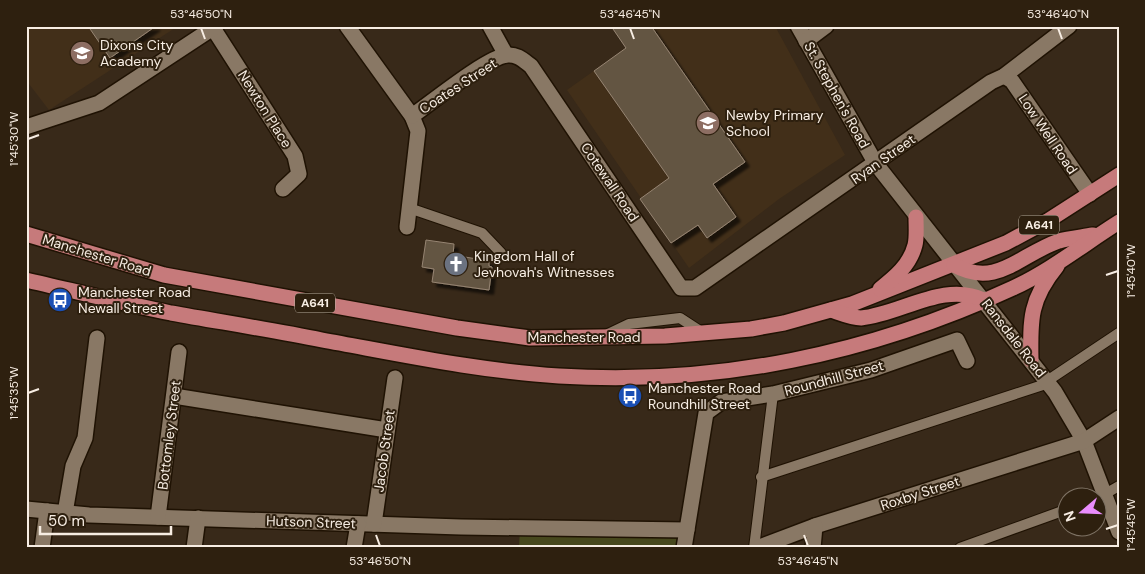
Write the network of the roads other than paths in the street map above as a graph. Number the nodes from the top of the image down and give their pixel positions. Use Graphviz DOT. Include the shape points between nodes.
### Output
graph roads {
  1 [pos="347,26"];
  2 [pos="490,26"];
  3 [pos="798,26"];
  4 [pos="826,26"];
  5 [pos="1069,26"];
  6 [pos="214,27"];
  7 [pos="806,41"];
  8 [pos="506,55"];
  9 [pos="531,66"];
  10 [pos="1004,76"];
  11 [pos="412,116"];
  12 [pos="26,127"];
  13 [pos="876,164"];
  14 [pos="1119,175"];
  15 [pos="283,189"];
  16 [pos="1090,194"];
  17 [pos="409,208"];
  18 [pos="916,217"];
  19 [pos="1119,222"];
  20 [pos="26,224"];
  21 [pos="407,227"];
  22 [pos="1100,234"];
  23 [pos="31,235"];
  24 [pos="500,253"];
  25 [pos="1062,259"];
  26 [pos="954,265"];
  27 [pos="26,280"];
  28 [pos="695,288"];
  29 [pos="872,297"];
  30 [pos="984,300"];
  31 [pos="832,310"];
  32 [pos="1119,333"];
  33 [pos="97,338"];
  34 [pos="179,352"];
  35 [pos="1031,360"];
  36 [pos="966,361"];
  37 [pos="395,378"];
  38 [pos="1048,382"];
  39 [pos="773,394"];
  40 [pos="174,396"];
  41 [pos="1119,418"];
  42 [pos="388,430"];
  43 [pos="1084,441"];
  44 [pos="761,477"];
  45 [pos="1098,486"];
  46 [pos="1119,486"];
  47 [pos="1108,493"];
  48 [pos="26,508"];
  49 [pos="47,511"];
  50 [pos="1108,511"];
  51 [pos="65,512"];
  52 [pos="1058,513"];
  53 [pos="158,517"];
  54 [pos="198,518"];
  55 [pos="358,524"];
  56 [pos="374,524"];
  57 [pos="815,526"];
  58 [pos="687,530"];
  59 [pos="1119,532"];
  60 [pos="42,548"];
  61 [pos="194,548"];
  62 [pos="354,548"];
  63 [pos="684,548"];
  64 [pos="756,548"];
  65 [pos="813,548"];
  66 [pos="960,548"];
  1 -- 11 [label="street"];
  2 -- 8 [label="street"];
  3 -- 7 [label="street, St. Stephen's Road"];
  4 -- 7 [label="street"];
  5 -- 10 [label="street, Ryan Street"];
  6 -- 12 [label="street" via="99,103"];
  6 -- 15 [label="street, Newton Place" via="295,156 299,174"];
  7 -- 13 [label="street, St. Stephen's Road"];
  8 -- 9 [label="street, Coates Street" via="518,56"];
  8 -- 11 [label="street, Coates Street" via="486,64"];
  9 -- 28 [label="street, Cotewall Road" via="681,288"];
  10 -- 13 [label="street, Ryan Street"];
  10 -- 16 [label="street, Low Well Road" via="1012,81"];
  11 -- 17 [label="street" via="418,131"];
  13 -- 18 [label="street, Ransdale Road"];
  13 -- 28 [label="street, Ryan Street"];
  14 -- 16 [label="main road, Manchester Road / A641"];
  16 -- 26 [label="main road, Manchester Road / A641" via="1006,243"];
  17 -- 21 [label="street"];
  17 -- 24 [label="lane" via="482,233"];
  18 -- 26 [label="street, Ransdale Road"];
  18 -- 29 [label="main road" via="916,245 904,268"];
  19 -- 22 [label="main road"];
  20 -- 23 [label="street"];
  22 -- 25 [label="main road"];
  22 -- 26 [label="main road" via="1058,241 984,275 967,272"];
  23 -- 31 [label="main road, Manchester Road / A641" via="164,274 377,315 530,338 704,333 776,324"];
  25 -- 30 [label="main road" via="1013,288"];
  25 -- 35 [label="main road" via="1046,279 1034,304"];
  26 -- 29 [label="main road, Manchester Road / A641"];
  26 -- 30 [label="street, Ransdale Road"];
  27 -- 30 [label="main road" via="170,312 466,365 558,376 641,378 708,374 817,357 878,340"];
  29 -- 31 [label="main road, Manchester Road / A641"];
  30 -- 31 [label="main road" via="972,294 952,293 860,318"];
  30 -- 35 [label="street, Ransdale Road"];
  32 -- 38 [label="lane"];
  33 -- 51 [label="street" via="85,438 73,466"];
  34 -- 40 [label="street, Bottomley Street"];
  35 -- 38 [label="street, Ransdale Road"];
  36 -- 39 [label="street, Roundhill Street" via="957,340 871,370"];
  37 -- 42 [label="street, Jacob Street"];
  38 -- 43 [label="street, Ransdale Road"];
  38 -- 44 [label="lane"];
  39 -- 44 [label="lane"];
  39 -- 58 [label="street, Roundhill Street" via="721,402 706,413"];
  40 -- 42 [label="street"];
  40 -- 53 [label="street, Bottomley Street"];
  41 -- 43 [label="street, Roxby Street"];
  42 -- 56 [label="street, Jacob Street"];
  43 -- 45 [label="street, Ransdale Road"];
  43 -- 57 [label="street, Roxby Street"];
  44 -- 64 [label="lane"];
  46 -- 47 [label="lane"];
  48 -- 49 [label="street, Hutson Street"];
  49 -- 51 [label="street, Hutson Street"];
  49 -- 60 [label="street"];
  50 -- 59 [label="street, Ransdale Road"];
  51 -- 53 [label="street, Hutson Street"];
  52 -- 66 [label="lane"];
  53 -- 54 [label="street, Hutson Street"];
  54 -- 55 [label="street, Hutson Street"];
  54 -- 61 [label="street"];
  55 -- 56 [label="street, Hutson Street"];
  55 -- 62 [label="street"];
  56 -- 58 [label="street, Hutson Street"];
  57 -- 64 [label="street, Roxby Street"];
  57 -- 65 [label="street"];
  58 -- 63 [label="street, Roundhill Street"];
}
